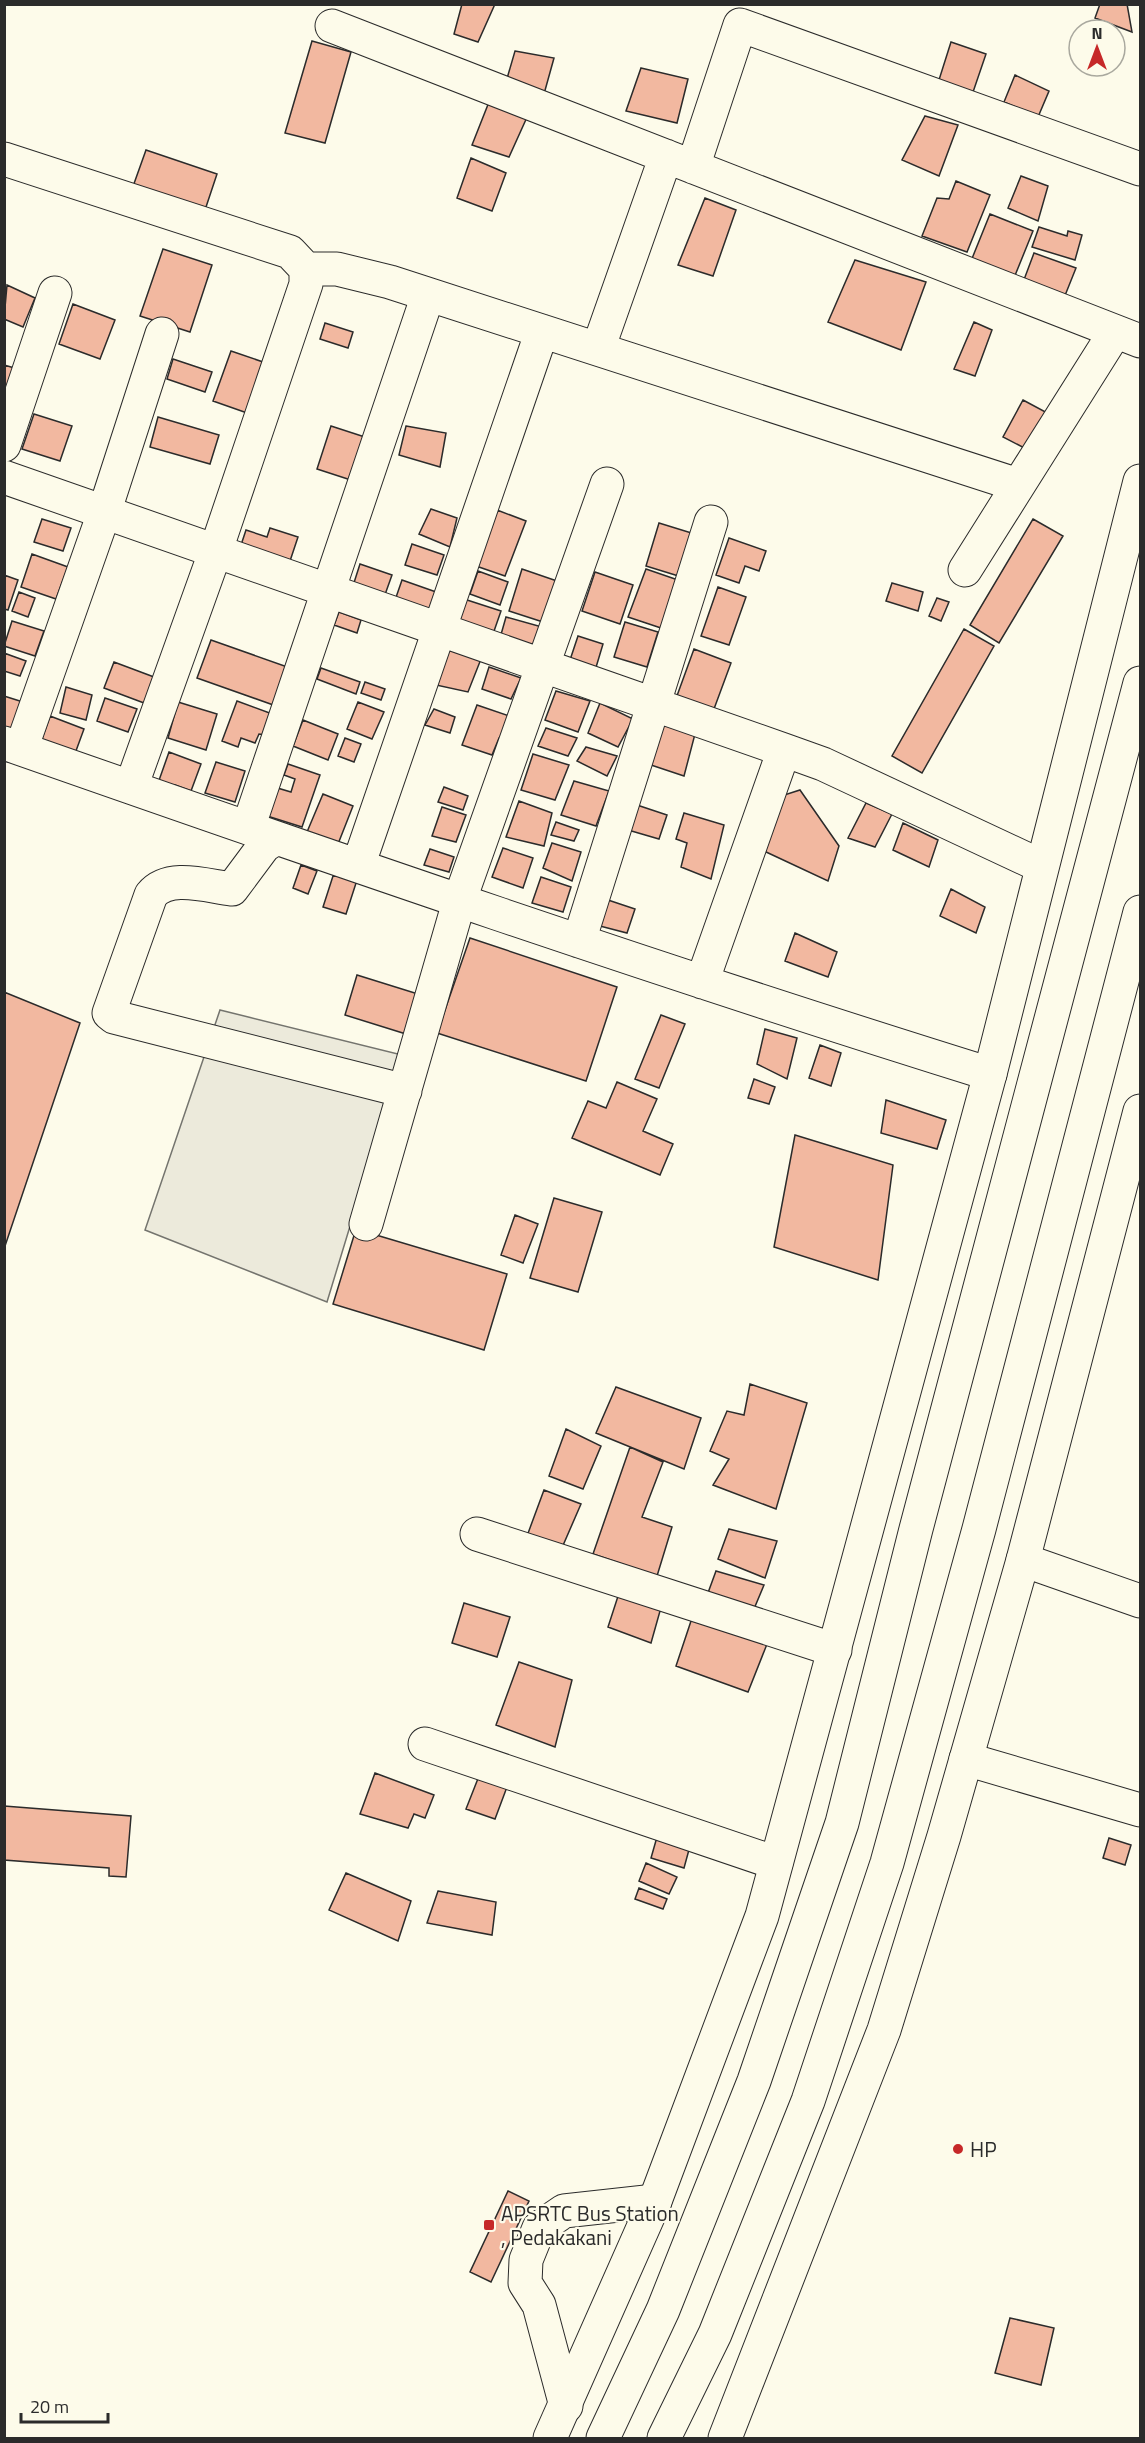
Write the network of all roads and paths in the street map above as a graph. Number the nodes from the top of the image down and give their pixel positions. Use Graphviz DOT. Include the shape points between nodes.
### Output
graph roads {
  1 [pos="332,26"];
  2 [pos="4,159"];
  3 [pos="680,161"];
  4 [pos="1140,169"];
  5 [pos="306,269"];
  6 [pos="55,293"];
  7 [pos="428,295"];
  8 [pos="542,331"];
  9 [pos="162,334"];
  10 [pos="1128,337"];
  11 [pos="598,349"];
  12 [pos="4,445"];
  13 [pos="4,477"];
  14 [pos="1140,481"];
  15 [pos="606,484"];
  16 [pos="1018,485"];
  17 [pos="104,513"];
  18 [pos="711,522"];
  19 [pos="216,550"];
  20 [pos="965,570"];
  21 [pos="330,590"];
  22 [pos="440,629"];
  23 [pos="543,666"];
  24 [pos="1140,683"];
  25 [pos="654,705"];
  26 [pos="13,746"];
  27 [pos="784,750"];
  28 [pos="130,787"];
  29 [pos="262,833"];
  30 [pos="358,866"];
  31 [pos="1041,866"];
  32 [pos="459,902"];
  33 [pos="1140,912"];
  34 [pos="579,941"];
  35 [pos="702,982"];
  36 [pos="990,1074"];
  37 [pos="398,1090"];
  38 [pos="1140,1111"];
  39 [pos="366,1224"];
  40 [pos="477,1534"];
  41 [pos="1023,1560"];
  42 [pos="1140,1600"];
  43 [pos="835,1650"];
  44 [pos="425,1743"];
  45 [pos="966,1759"];
  46 [pos="1140,1810"];
  47 [pos="776,1863"];
  48 [pos="655,2201"];
  49 [pos="566,2406"];
  50 [pos="550,2439"];
  51 [pos="603,2439"];
  52 [pos="664,2439"];
  53 [pos="725,2439"];
  1 -- 3 [label="main road"];
  2 -- 5 [label="main road" via="290,252"];
  3 -- 4 [label="main road" via="740,25"];
  3 -- 10 [label="main road"];
  3 -- 11 [label="main road"];
  5 -- 7 [label="main road" via="354,272"];
  5 -- 19 [label="main road" via="306,284"];
  6 -- 12 [label="main road"];
  7 -- 8 [label="main road"];
  7 -- 21 [label="main road"];
  8 -- 11 [label="main road"];
  8 -- 22 [label="main road"];
  9 -- 17 [label="main road"];
  10 -- 16 [label="main road"];
  11 -- 16 [label="main road"];
  13 -- 17 [label="main road"];
  14 -- 31 [label="main road"];
  15 -- 23 [label="main road"];
  16 -- 20 [label="main road"];
  17 -- 19 [label="main road"];
  17 -- 26 [label="main road"];
  18 -- 25 [label="main road"];
  19 -- 21 [label="main road"];
  19 -- 28 [label="main road"];
  21 -- 22 [label="main road"];
  21 -- 29 [label="main road"];
  22 -- 23 [label="main road"];
  22 -- 30 [label="main road"];
  23 -- 25 [label="main road"];
  23 -- 32 [label="main road"];
  24 -- 51 [label="main road" via="916,1528 842,1823 754,2081 663,2310"];
  25 -- 27 [label="main road"];
  25 -- 34 [label="main road"];
  26 -- 28 [label="main road"];
  27 -- 31 [label="main road" via="823,764"];
  27 -- 35 [label="main road"];
  28 -- 29 [label="main road"];
  29 -- 30 [label="main road"];
  29 -- 37 [label="main road" via="264,846 232,890 172,882 158,887 109,1013"];
  30 -- 32 [label="main road"];
  31 -- 36 [label="main road"];
  32 -- 34 [label="main road"];
  32 -- 37 [label="main road"];
  33 -- 52 [label="main road" via="979,1529 886,1863 808,2101 715,2334"];
  34 -- 35 [label="main road"];
  35 -- 36 [label="main road"];
  36 -- 43 [label="main road"];
  37 -- 39 [label="main road"];
  38 -- 41 [label="main road"];
  40 -- 43 [label="main road"];
  41 -- 42 [label="main road"];
  41 -- 45 [label="main road"];
  43 -- 47 [label="main road"];
  44 -- 47 [label="main road"];
  45 -- 46 [label="main road"];
  45 -- 53 [label="main road" via="884,2030"];
  47 -- 48 [label="main road" via="758,1927"];
  48 -- 49 [label="main road"];
  48 -- 49 [label="main road" via="564,2211 539,2228 526,2260 525,2283 539,2305"];
  49 -- 50 [label="main road"];
}
